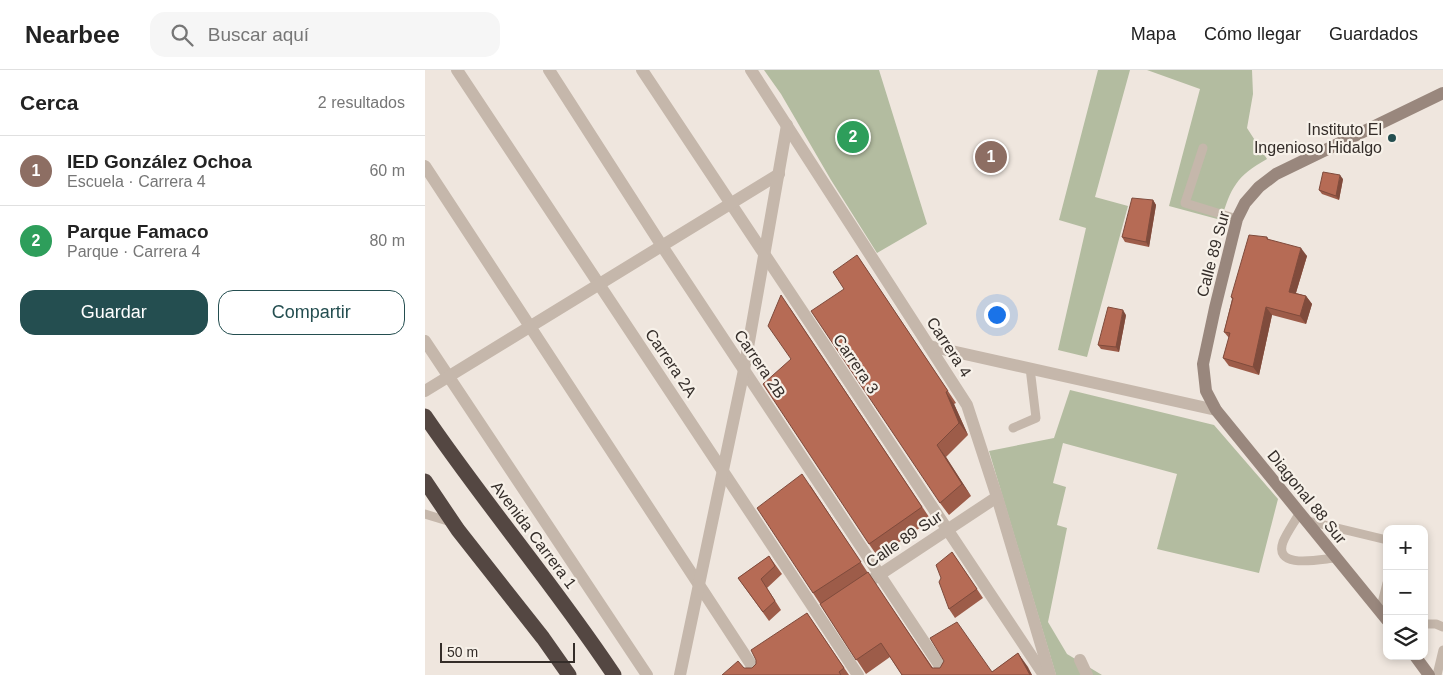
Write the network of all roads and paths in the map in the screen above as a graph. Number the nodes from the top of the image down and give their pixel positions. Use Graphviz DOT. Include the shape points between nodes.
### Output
graph roads {
  1 [pos="457,70"];
  2 [pos="549,70"];
  3 [pos="641,70"];
  4 [pos="751,70"];
  5 [pos="1442,96"];
  6 [pos="787,125"];
  7 [pos="1203,148"];
  8 [pos="425,166"];
  9 [pos="779,174"];
  10 [pos="731,204"];
  11 [pos="1237,219"];
  12 [pos="662,246"];
  13 [pos="763,253"];
  14 [pos="599,284"];
  15 [pos="530,327"];
  16 [pos="425,341"];
  17 [pos="929,346"];
  18 [pos="1030,368"];
  19 [pos="744,370"];
  20 [pos="448,377"];
  21 [pos="425,391"];
  22 [pos="1206,391"];
  23 [pos="1216,410"];
  24 [pos="425,416"];
  25 [pos="1013,428"];
  26 [pos="723,472"];
  27 [pos="425,482"];
  28 [pos="997,497"];
  29 [pos="425,514"];
  30 [pos="1302,517"];
  31 [pos="453,523"];
  32 [pos="947,530"];
  33 [pos="1383,539"];
  34 [pos="1335,558"];
  35 [pos="879,575"];
  36 [pos="699,585"];
  37 [pos="864,585"];
  38 [pos="1383,615"];
  39 [pos="1428,624"];
  40 [pos="1443,627"];
  41 [pos="1443,650"];
  42 [pos="753,659"];
  43 [pos="1080,660"];
  44 [pos="1418,660"];
  45 [pos="736,671"];
  46 [pos="569,675"];
  47 [pos="614,675"];
  48 [pos="647,675"];
  49 [pos="680,675"];
  50 [pos="758,675"];
  51 [pos="858,675"];
  52 [pos="946,675"];
  53 [pos="1044,675"];
  54 [pos="1050,675"];
  55 [pos="1087,675"];
  56 [pos="1429,675"];
  57 [pos="1437,675"];
  1 -- 14 [label="street, Carrera 2A"];
  2 -- 12 [label="street, Carrera 2B"];
  3 -- 10 [label="street, Carrera 3"];
  4 -- 6 [label="street, Carrera 4"];
  5 -- 11 [label="street, Calle 89 Sur" via="1276,174 1245,203"];
  6 -- 9 [label="street"];
  6 -- 17 [label="street, Carrera 4"];
  7 -- 11 [label="lane" via="1185,203"];
  8 -- 15 [label="street"];
  9 -- 10 [label="street"];
  9 -- 13 [label="street"];
  10 -- 12 [label="street"];
  10 -- 13 [label="street, Carrera 3"];
  11 -- 22 [label="street, Calle 89 Sur" via="1203,364"];
  12 -- 14 [label="street"];
  12 -- 19 [label="street, Carrera 2B"];
  13 -- 19 [label="street"];
  13 -- 32 [label="street, Carrera 3"];
  14 -- 15 [label="street"];
  14 -- 26 [label="street, Carrera 2A"];
  15 -- 20 [label="street"];
  15 -- 36 [label="street"];
  16 -- 20 [label="street"];
  17 -- 18 [label="street"];
  17 -- 28 [label="street, Carrera 4" via="967,405"];
  18 -- 23 [label="street"];
  18 -- 25 [label="lane" via="1036,418"];
  19 -- 26 [label="street"];
  19 -- 35 [label="street, Carrera 2B"];
  20 -- 21 [label="street"];
  20 -- 48 [label="street"];
  22 -- 23 [label="street, Diagonal 88 Sur"];
  23 -- 30 [label="street, Diagonal 88 Sur"];
  24 -- 47 [label="highway, Avenida Carrera 1"];
  26 -- 36 [label="street"];
  26 -- 51 [label="street, Carrera 2A"];
  27 -- 31 [label="highway"];
  28 -- 32 [label="street, Calle 89 Sur"];
  28 -- 54 [label="street, Carrera 4"];
  29 -- 31 [label="lane"];
  30 -- 33 [label="lane"];
  30 -- 34 [label="street, Diagonal 88 Sur"];
  30 -- 34 [label="lane" via="1283,542 1285,557 1293,561"];
  31 -- 46 [label="highway"];
  32 -- 35 [label="street, Calle 89 Sur"];
  32 -- 53 [label="street, Carrera 3"];
  34 -- 38 [label="street, Diagonal 88 Sur"];
  35 -- 37 [label="street, Calle 89 Sur"];
  35 -- 52 [label="street, Carrera 2B"];
  36 -- 42 [label="street"];
  36 -- 49 [label="street"];
  39 -- 40 [label="lane"];
  41 -- 57 [label="lane"];
  42 -- 45 [label="street"];
  42 -- 50 [label="street"];
  43 -- 55 [label="street"];
  44 -- 56 [label="street"];
}
